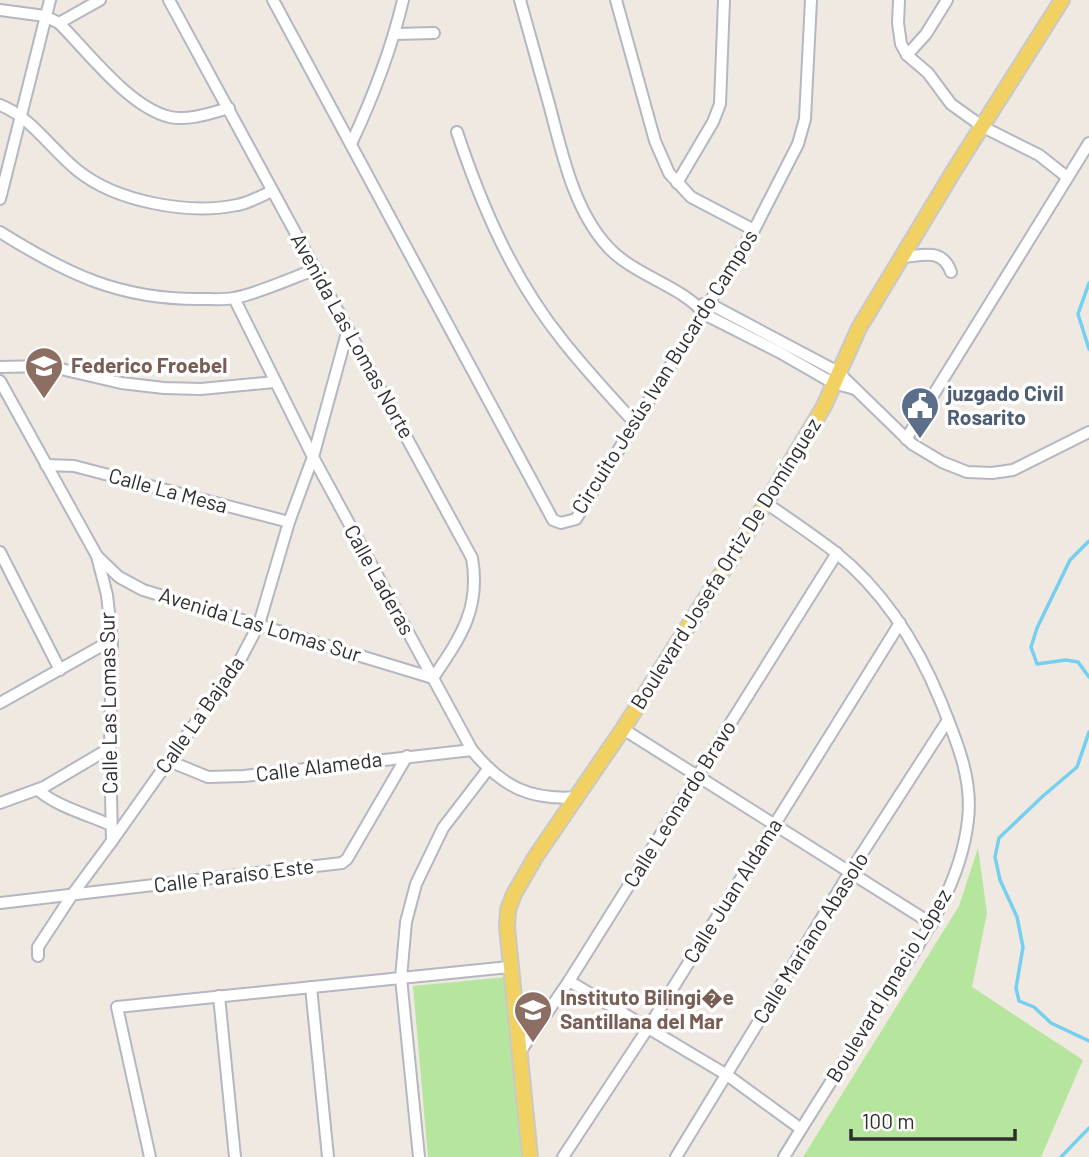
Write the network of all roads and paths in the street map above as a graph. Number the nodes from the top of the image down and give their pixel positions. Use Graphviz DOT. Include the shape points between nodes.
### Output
graph roads {
  1 [pos="50,0"];
  2 [pos="100,0"];
  3 [pos="169,0"];
  4 [pos="273,0"];
  5 [pos="403,0"];
  6 [pos="520,0"];
  7 [pos="616,0"];
  8 [pos="724,0"];
  9 [pos="811,0"];
  10 [pos="899,0"];
  11 [pos="947,0"];
  12 [pos="1062,0"];
  13 [pos="0,10"];
  14 [pos="45,16"];
  15 [pos="59,23"];
  16 [pos="434,33"];
  17 [pos="395,34"];
  18 [pos="907,55"];
  19 [pos="0,104"];
  20 [pos="229,108"];
  21 [pos="20,115"];
  22 [pos="983,127"];
  23 [pos="457,132"];
  24 [pos="1089,143"];
  25 [pos="351,144"];
  26 [pos="1067,177"];
  27 [pos="677,183"];
  28 [pos="272,191"];
  29 [pos="0,199"];
  30 [pos="754,230"];
  31 [pos="0,232"];
  32 [pos="901,257"];
  33 [pos="316,269"];
  34 [pos="951,272"];
  35 [pos="234,298"];
  36 [pos="707,309"];
  37 [pos="348,329"];
  38 [pos="0,367"];
  39 [pos="835,378"];
  40 [pos="0,381"];
  41 [pos="274,382"];
  42 [pos="634,422"];
  43 [pos="1089,432"];
  44 [pos="906,439"];
  45 [pos="313,457"];
  46 [pos="46,465"];
  47 [pos="766,503"];
  48 [pos="289,522"];
  49 [pos="0,552"];
  50 [pos="837,553"];
  51 [pos="97,556"];
  52 [pos="5,575"];
  53 [pos="900,623"];
  54 [pos="259,624"];
  55 [pos="112,639"];
  56 [pos="60,670"];
  57 [pos="433,678"];
  58 [pos="0,702"];
  59 [pos="948,720"];
  60 [pos="623,729"];
  61 [pos="110,748"];
  62 [pos="471,750"];
  63 [pos="407,756"];
  64 [pos="169,761"];
  65 [pos="489,768"];
  66 [pos="696,777"];
  67 [pos="38,790"];
  68 [pos="579,797"];
  69 [pos="0,803"];
  70 [pos="111,825"];
  71 [pos="773,825"];
  72 [pos="112,841"];
  73 [pos="850,872"];
  74 [pos="72,895"];
  75 [pos="0,903"];
  76 [pos="932,924"];
  77 [pos="38,956"];
  78 [pos="509,967"];
  79 [pos="401,978"];
  80 [pos="569,981"];
  81 [pos="311,987"];
  82 [pos="219,996"];
  83 [pos="649,1028"];
  84 [pos="520,1052"];
  85 [pos="727,1075"];
  86 [pos="801,1129"];
  87 [pos="150,1157"];
  88 [pos="235,1157"];
  89 [pos="328,1157"];
  90 [pos="419,1157"];
  91 [pos="530,1157"];
  92 [pos="562,1157"];
  93 [pos="676,1157"];
  94 [pos="783,1157"];
  1 -- 14 [label="street"];
  2 -- 15 [label="street"];
  3 -- 20 [label="street, Avenida Las Lomas Norte"];
  4 -- 25 [label="street, Circuito Jesús Ivan Bucardo Campos"];
  5 -- 17 [label="street"];
  6 -- 36 [label="street" via="566,163 595,231 640,272"];
  7 -- 27 [label="street" via="655,141 662,162"];
  8 -- 27 [label="street" via="720,104"];
  9 -- 30 [label="street, Circuito Jesús Ivan Bucardo Campos" via="803,132"];
  10 -- 18 [label="street" via="899,35"];
  11 -- 18 [label="street"];
  12 -- 22 [label="main road, Boulevard Josefa Ortiz De Domínguez"];
  13 -- 14 [label="street"];
  14 -- 15 [label="street"];
  14 -- 21 [label="street"];
  15 -- 20 [label="street" via="150,110 172,117"];
  16 -- 17 [label="street"];
  17 -- 25 [label="street"];
  18 -- 22 [label="street" via="928,73 951,104"];
  19 -- 21 [label="street"];
  20 -- 28 [label="street, Avenida Las Lomas Norte"];
  21 -- 28 [label="street" via="79,172 135,198 203,209 239,205"];
  21 -- 29 [label="street"];
  22 -- 26 [label="street" via="1027,148"];
  22 -- 32 [label="main road, Boulevard Josefa Ortiz De Domínguez"];
  23 -- 42 [label="street" via="478,193 520,278 561,340"];
  24 -- 26 [label="street"];
  25 -- 42 [label="street, Circuito Jesús Ivan Bucardo Campos" via="553,520 576,519"];
  26 -- 44 [label="street"];
  27 -- 30 [label="street" via="691,197"];
  28 -- 33 [label="street, Avenida Las Lomas Norte"];
  30 -- 36 [label="street, Circuito Jesús Ivan Bucardo Campos"];
  31 -- 35 [label="street" via="40,257 101,285 144,296"];
  32 -- 34 [label="street" via="939,256"];
  32 -- 39 [label="main road, Boulevard Josefa Ortiz De Domínguez"];
  33 -- 35 [label="street"];
  33 -- 37 [label="street, Avenida Las Lomas Norte"];
  35 -- 41 [label="street, Calle Laderas"];
  36 -- 39 [label="street"];
  36 -- 42 [label="street, Circuito Jesús Ivan Bucardo Campos"];
  37 -- 45 [label="street, Calle La Bajada"];
  37 -- 57 [label="street, Avenida Las Lomas Norte" via="472,558 475,592 467,624"];
  38 -- 41 [label="street" via="48,366 164,388"];
  39 -- 44 [label="street" via="855,389"];
  39 -- 47 [label="main road, Boulevard Josefa Ortiz De Domínguez" via="824,406"];
  40 -- 46 [label="street, Calle Las Lomas Sur"];
  41 -- 45 [label="street, Calle Laderas"];
  43 -- 44 [label="street" via="1013,470 992,473 967,472"];
  45 -- 48 [label="street, Calle La Bajada"];
  45 -- 57 [label="street, Calle Laderas"];
  46 -- 48 [label="street, Calle La Mesa" via="74,466"];
  46 -- 51 [label="street, Calle Las Lomas Sur"];
  47 -- 50 [label="street, Boulevard Ignacio López"];
  47 -- 60 [label="main road, Boulevard Josefa Ortiz De Domínguez"];
  48 -- 54 [label="street, Calle La Bajada"];
  49 -- 52 [label="street"];
  50 -- 53 [label="street, Boulevard Ignacio López"];
  50 -- 66 [label="street, Calle Leonardo Bravo"];
  51 -- 54 [label="street, Avenida Las Lomas Sur" via="119,577 143,590"];
  51 -- 55 [label="street, Calle Las Lomas Sur"];
  52 -- 56 [label="street"];
  53 -- 59 [label="street, Boulevard Ignacio López" via="924,662"];
  53 -- 71 [label="street, Calle Juan Aldama"];
  54 -- 57 [label="street, Avenida Las Lomas Sur"];
  54 -- 64 [label="street, Calle La Bajada" via="240,660"];
  55 -- 56 [label="street"];
  55 -- 61 [label="street, Calle Las Lomas Sur"];
  56 -- 58 [label="street"];
  57 -- 62 [label="street, Calle Laderas"];
  59 -- 73 [label="street, Calle Mariano Abasolo"];
  59 -- 76 [label="street, Boulevard Ignacio López" via="968,786 968,818 954,877"];
  60 -- 66 [label="street"];
  60 -- 68 [label="main road, Boulevard Josefa Ortiz De Domínguez"];
  61 -- 67 [label="street"];
  61 -- 70 [label="street, Calle Las Lomas Sur"];
  62 -- 63 [label="street, Calle Alameda"];
  62 -- 65 [label="street, Calle Laderas"];
  63 -- 64 [label="street, Calle Alameda" via="208,777"];
  63 -- 74 [label="street, Calle Paraíso Este" via="342,863"];
  64 -- 72 [label="street, Calle La Bajada"];
  65 -- 68 [label="street, Calle Laderas" via="528,793"];
  65 -- 79 [label="street" via="443,828 416,884 402,944"];
  66 -- 71 [label="street"];
  66 -- 80 [label="street, Calle Leonardo Bravo"];
  67 -- 69 [label="street"];
  67 -- 70 [label="street" via="53,803"];
  68 -- 78 [label="main road, Boulevard Josefa Ortiz De Domínguez" via="514,894 508,910"];
  70 -- 72 [label="street, Calle Las Lomas Sur"];
  71 -- 73 [label="street"];
  71 -- 83 [label="street, Calle Juan Aldama"];
  72 -- 74 [label="street, Calle La Bajada"];
  73 -- 76 [label="street"];
  73 -- 85 [label="street, Calle Mariano Abasolo"];
  74 -- 75 [label="street, Calle Paraíso Este"];
  74 -- 77 [label="street, Calle La Bajada" via="38,947"];
  76 -- 86 [label="street, Boulevard Ignacio López"];
  78 -- 79 [label="street"];
  78 -- 84 [label="main road, Boulevard Josefa Ortiz De Domínguez"];
  79 -- 81 [label="street"];
  79 -- 90 [label="street"];
  80 -- 83 [label="street"];
  80 -- 84 [label="street, Calle Leonardo Bravo"];
  81 -- 82 [label="street"];
  81 -- 89 [label="street"];
  82 -- 87 [label="street" via="117,1007"];
  82 -- 88 [label="street"];
  83 -- 85 [label="street"];
  83 -- 92 [label="street, Calle Juan Aldama"];
  84 -- 91 [label="main road, Boulevard Josefa Ortiz De Domínguez"];
  85 -- 86 [label="street"];
  85 -- 93 [label="street, Calle Mariano Abasolo"];
  86 -- 94 [label="street, Boulevard Ignacio López"];
}
